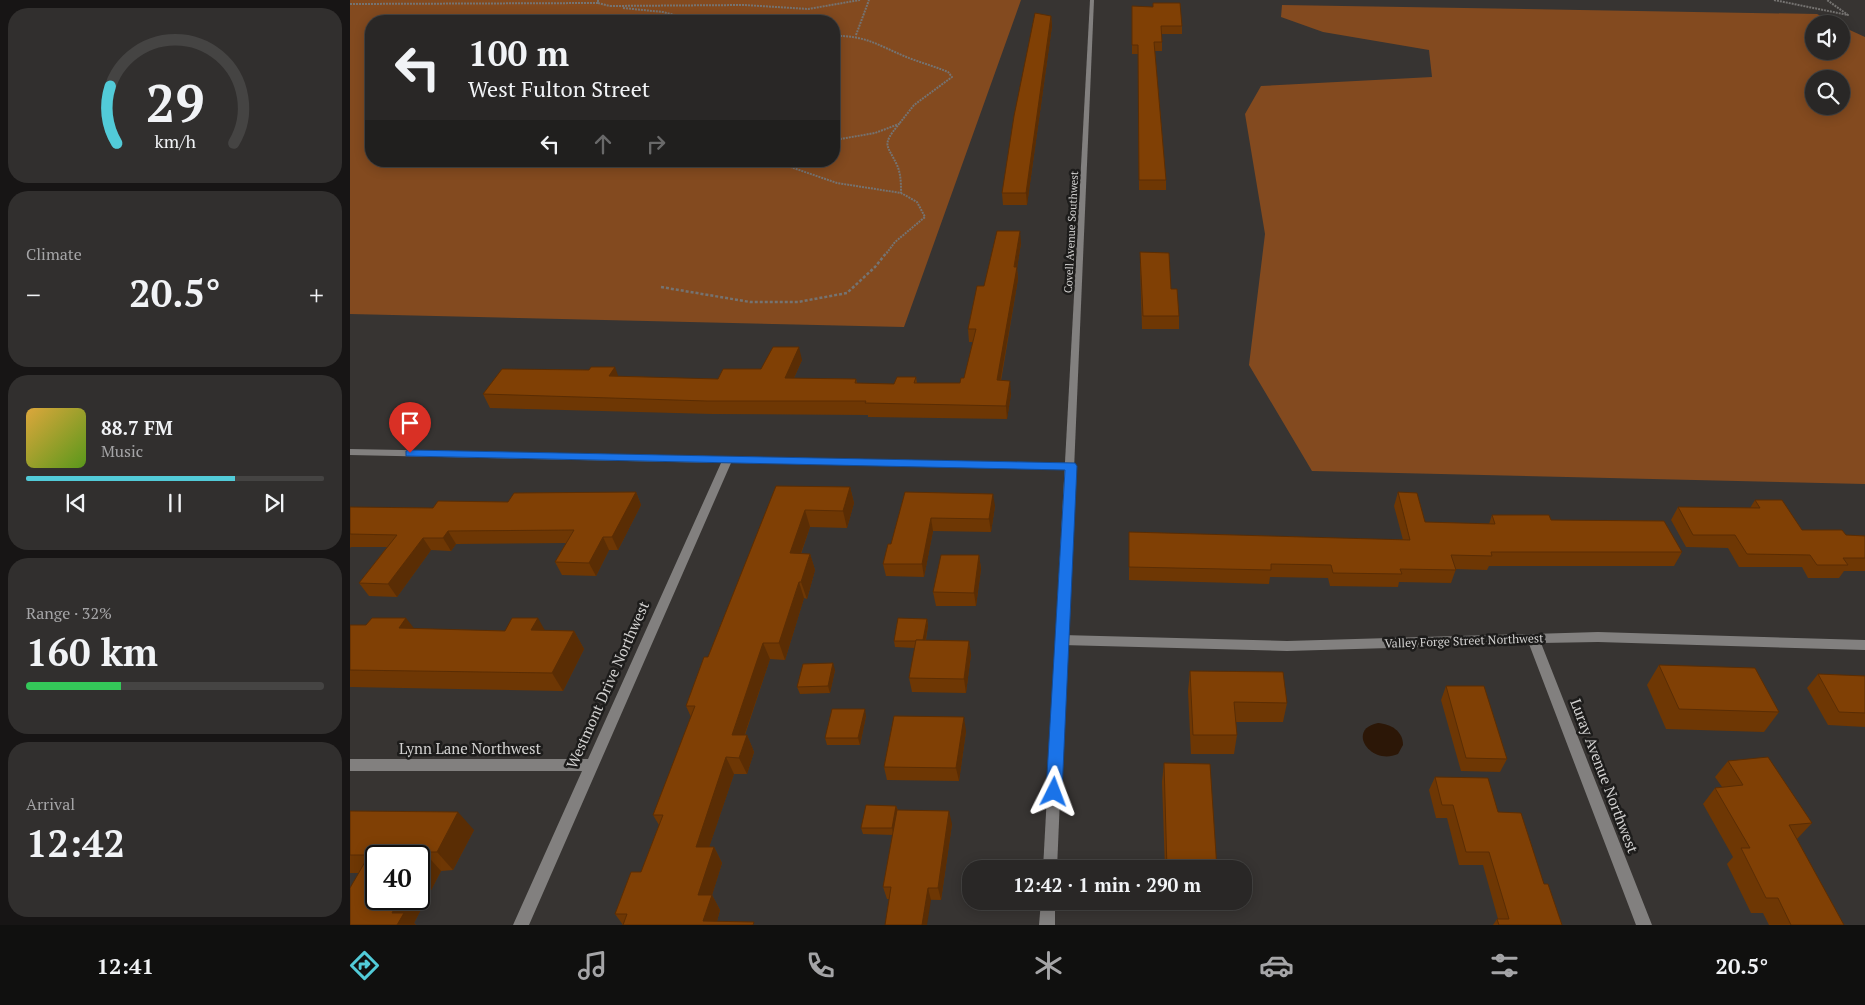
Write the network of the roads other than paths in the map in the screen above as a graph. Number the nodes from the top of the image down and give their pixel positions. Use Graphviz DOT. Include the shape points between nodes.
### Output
graph roads {
  1 [pos="1092,0"];
  2 [pos="350,452"];
  3 [pos="727,460"];
  4 [pos="1071,466"];
  5 [pos="1533,638"];
  6 [pos="1062,640"];
  7 [pos="1865,645"];
  8 [pos="590,765"];
  9 [pos="350,766"];
  10 [pos="1050,860"];
  11 [pos="1048,910"];
  12 [pos="520,925"];
  13 [pos="1047,925"];
  14 [pos="1644,925"];
  1 -- 4 [label="street, Covell Avenue Southwest"];
  2 -- 3 [label="street"];
  3 -- 4 [label="street"];
  3 -- 8 [label="street, Westmont Drive Northwest"];
  4 -- 6 [label="street, Covell Avenue Southwest"];
  5 -- 6 [label="street, Valley Forge Street Northwest" via="1287,646"];
  5 -- 7 [label="street, Valley Forge Street Northwest"];
  5 -- 14 [label="street, Luray Avenue Northwest"];
  6 -- 10 [label="street, Covell Avenue Southwest"];
  8 -- 9 [label="street, Lynn Lane Northwest"];
  8 -- 12 [label="street, Westmont Drive Northwest"];
  11 -- 13 [label="street"];
}
